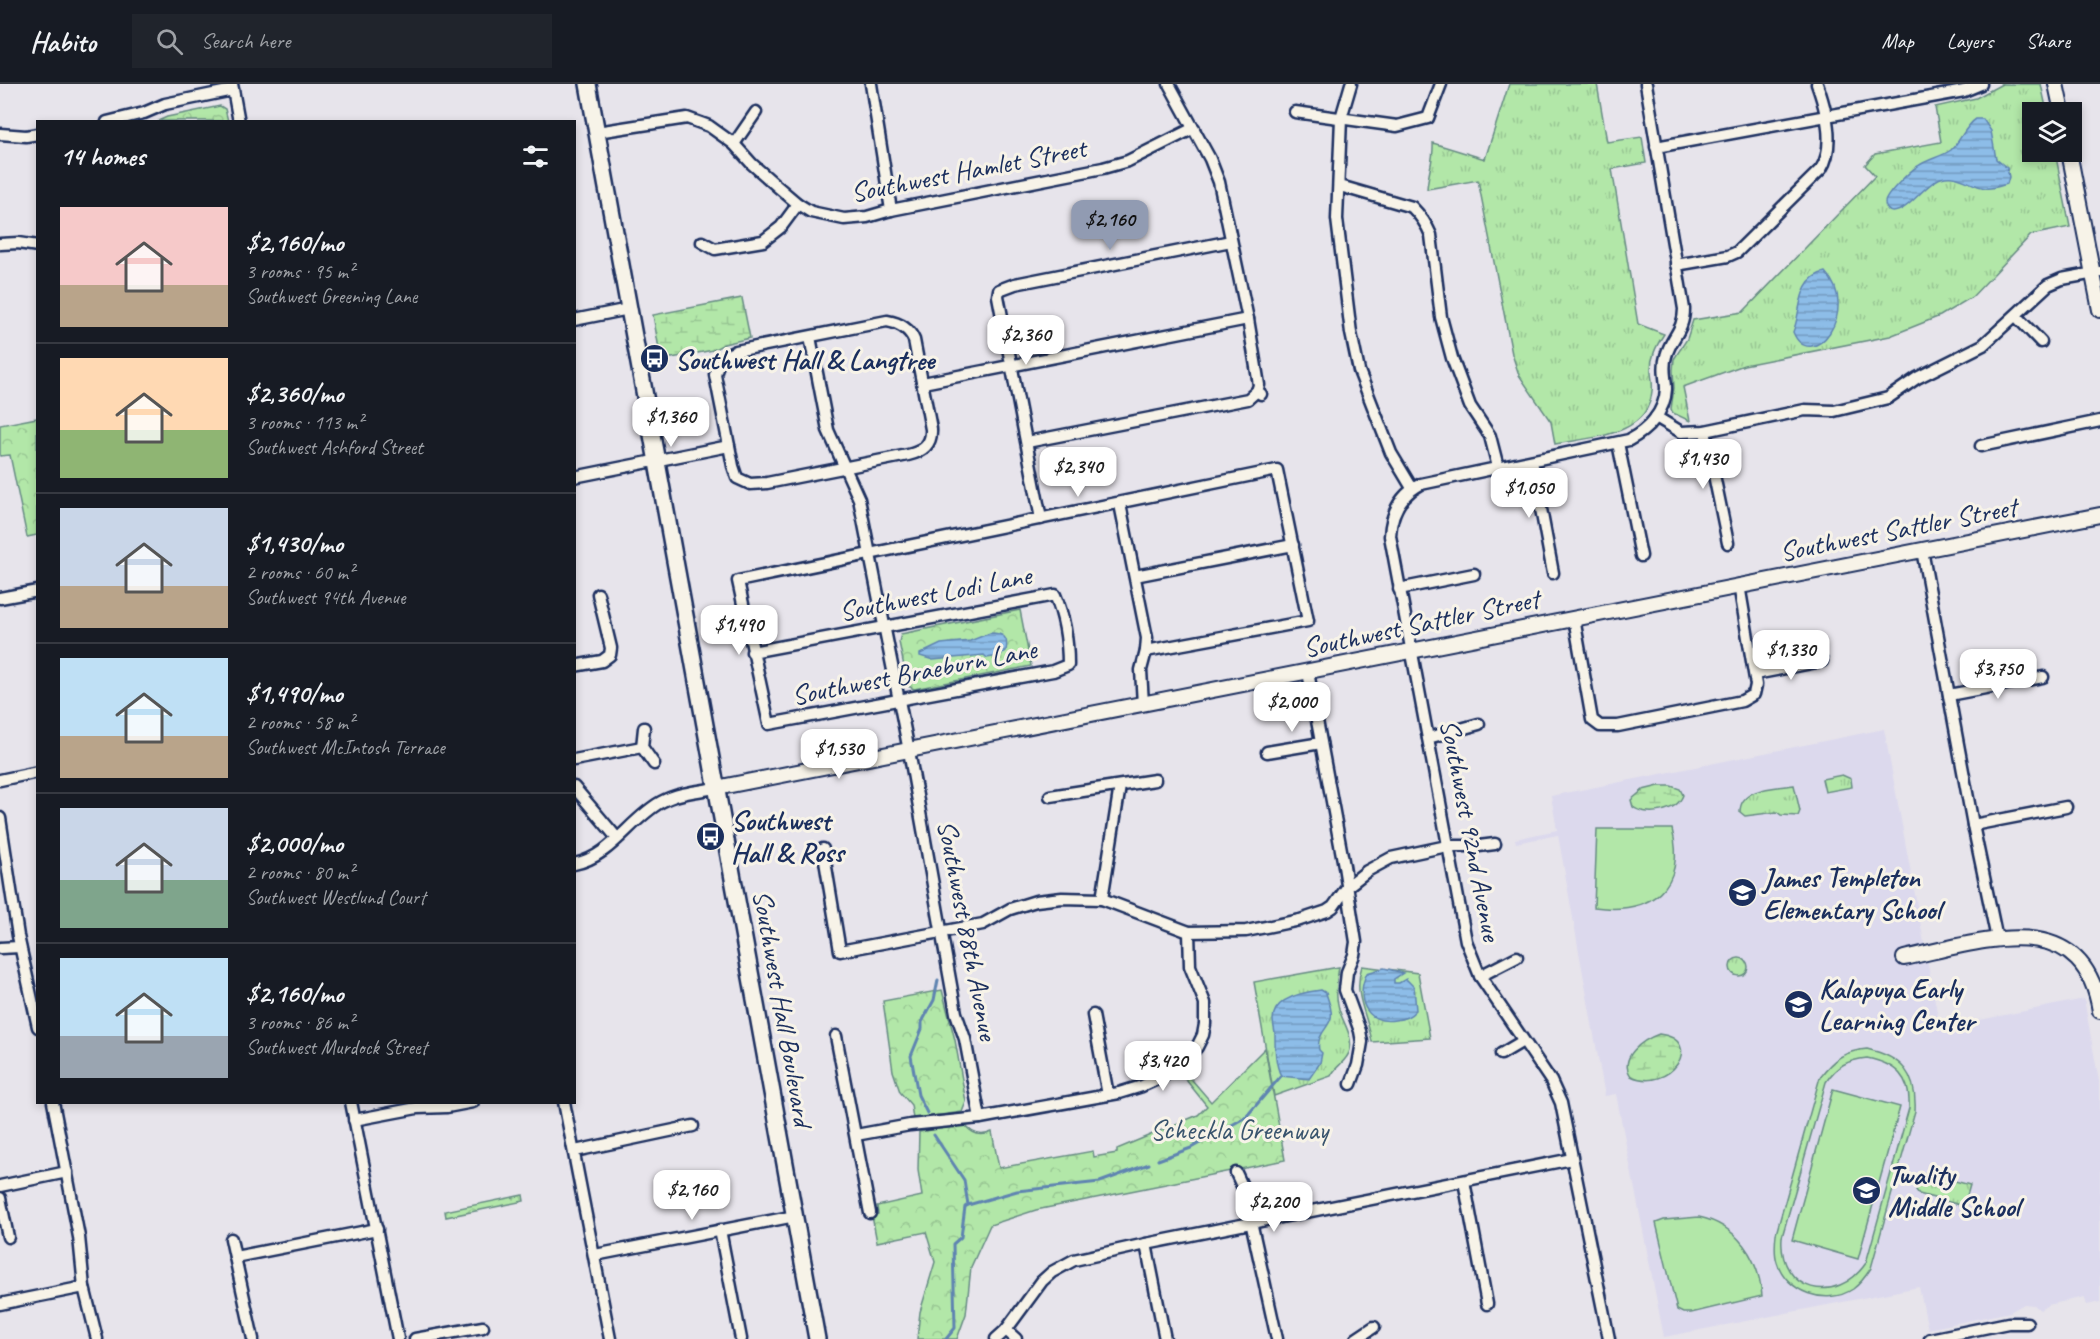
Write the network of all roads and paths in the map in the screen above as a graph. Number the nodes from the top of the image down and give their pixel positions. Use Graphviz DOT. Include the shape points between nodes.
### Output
graph roads {
  1 [pos="588,84"];
  2 [pos="871,84"];
  3 [pos="1169,84"];
  4 [pos="1351,84"];
  5 [pos="1441,84"];
  6 [pos="1646,84"];
  7 [pos="1817,84"];
  8 [pos="1980,84"];
  9 [pos="2056,84"];
  10 [pos="233,87"];
  11 [pos="2060,102"];
  12 [pos="756,112"];
  13 [pos="1294,112"];
  14 [pos="1826,116"];
  15 [pos="1341,118"];
  16 [pos="115,120"];
  17 [pos="240,120"];
  18 [pos="1194,129"];
  19 [pos="597,132"];
  20 [pos="0,134"];
  21 [pos="36,134"];
  22 [pos="734,144"];
  23 [pos="1656,147"];
  24 [pos="2071,162"];
  25 [pos="1340,186"];
  26 [pos="798,204"];
  27 [pos="891,210"];
  28 [pos="1232,241"];
  29 [pos="702,242"];
  30 [pos="0,244"];
  31 [pos="36,246"];
  32 [pos="1676,265"];
  33 [pos="2096,272"];
  34 [pos="629,309"];
  35 [pos="2100,310"];
  36 [pos="2016,316"];
  37 [pos="1248,319"];
  38 [pos="576,320"];
  39 [pos="810,337"];
  40 [pos="2042,342"];
  41 [pos="1012,366"];
  42 [pos="923,383"];
  43 [pos="1656,417"];
  44 [pos="2100,421"];
  45 [pos="1705,431"];
  46 [pos="1027,442"];
  47 [pos="1618,443"];
  48 [pos="729,446"];
  49 [pos="1981,446"];
  50 [pos="1532,460"];
  51 [pos="657,461"];
  52 [pos="1498,467"];
  53 [pos="845,468"];
  54 [pos="576,477"];
  55 [pos="1412,488"];
  56 [pos="1120,504"];
  57 [pos="2100,515"];
  58 [pos="1041,519"];
  59 [pos="1728,543"];
  60 [pos="1293,545"];
  61 [pos="1922,550"];
  62 [pos="870,554"];
  63 [pos="1641,556"];
  64 [pos="1553,573"];
  65 [pos="1474,574"];
  66 [pos="1135,576"];
  67 [pos="1739,585"];
  68 [pos="1399,589"];
  69 [pos="36,591"];
  70 [pos="598,594"];
  71 [pos="0,598"];
  72 [pos="1574,618"];
  73 [pos="885,627"];
  74 [pos="1411,650"];
  75 [pos="1146,651"];
  76 [pos="753,652"];
  77 [pos="1822,661"];
  78 [pos="1068,664"];
  79 [pos="576,666"];
  80 [pos="1308,672"];
  81 [pos="1755,674"];
  82 [pos="2043,677"];
  83 [pos="1948,695"];
  84 [pos="898,700"];
  85 [pos="1143,705"];
  86 [pos="1479,724"];
  87 [pos="644,728"];
  88 [pos="1428,738"];
  89 [pos="1321,743"];
  90 [pos="642,747"];
  91 [pos="909,751"];
  92 [pos="1267,752"];
  93 [pos="576,760"];
  94 [pos="654,764"];
  95 [pos="36,772"];
  96 [pos="0,780"];
  97 [pos="1155,780"];
  98 [pos="1120,786"];
  99 [pos="716,788"];
  100 [pos="576,789"];
  101 [pos="1050,796"];
  102 [pos="2066,807"];
  103 [pos="0,818"];
  104 [pos="1973,825"];
  105 [pos="617,838"];
  106 [pos="1495,844"];
  107 [pos="1447,846"];
  108 [pos="823,849"];
  109 [pos="576,863"];
  110 [pos="1348,886"];
  111 [pos="1102,899"];
  112 [pos="1189,932"];
  113 [pos="942,933"];
  114 [pos="1997,939"];
  115 [pos="20,947"];
  116 [pos="0,948"];
  117 [pos="1517,957"];
  118 [pos="1904,958"];
  119 [pos="1480,976"];
  120 [pos="2100,1007"];
  121 [pos="1093,1015"];
  122 [pos="36,1018"];
  123 [pos="836,1036"];
  124 [pos="1523,1041"];
  125 [pos="1501,1054"];
  126 [pos="1351,1084"];
  127 [pos="1108,1095"];
  128 [pos="53,1104"];
  129 [pos="351,1104"];
  130 [pos="463,1104"];
  131 [pos="564,1104"];
  132 [pos="980,1118"];
  133 [pos="354,1120"];
  134 [pos="693,1126"];
  135 [pos="856,1135"];
  136 [pos="575,1151"];
  137 [pos="1572,1159"];
  138 [pos="67,1172"];
  139 [pos="1236,1173"];
  140 [pos="1464,1181"];
  141 [pos="0,1186"];
  142 [pos="0,1198"];
  143 [pos="870,1213"];
  144 [pos="795,1216"];
  145 [pos="1252,1223"];
  146 [pos="377,1229"];
  147 [pos="720,1230"];
  148 [pos="8,1237"];
  149 [pos="231,1239"];
  150 [pos="1146,1244"];
  151 [pos="595,1255"];
  152 [pos="235,1257"];
  153 [pos="84,1287"];
  154 [pos="0,1304"];
  155 [pos="1487,1304"];
  156 [pos="2027,1323"];
  157 [pos="483,1327"];
  158 [pos="1374,1327"];
  159 [pos="1006,1329"];
  160 [pos="97,1339"];
  161 [pos="253,1339"];
  162 [pos="398,1339"];
  163 [pos="415,1339"];
  164 [pos="610,1339"];
  165 [pos="741,1339"];
  166 [pos="817,1339"];
  167 [pos="996,1339"];
  168 [pos="1016,1339"];
  169 [pos="1165,1339"];
  170 [pos="1277,1339"];
  171 [pos="1356,1339"];
  172 [pos="1609,1339"];
  173 [pos="1930,1339"];
  1 -- 19 [label="main road, Southwest Hall Boulevard"];
  2 -- 27 [label="street"];
  3 -- 18 [label="street"];
  4 -- 15 [label="street"];
  5 -- 15 [label="street" via="1428,118 1397,126"];
  6 -- 23 [label="street"];
  7 -- 14 [label="street"];
  8 -- 14 [label="street" via="1964,91"];
  9 -- 11 [label="street"];
  10 -- 16 [label="street"];
  10 -- 17 [label="street"];
  12 -- 22 [label="street"];
  13 -- 15 [label="street"];
  14 -- 23 [label="street"];
  14 -- 32 [label="street" via="1826,161 1746,246 1728,256"];
  15 -- 25 [label="street"];
  18 -- 27 [label="street, Southwest Hamlet Street" via="1128,161 1103,168"];
  18 -- 28 [label="street" via="1215,171"];
  19 -- 22 [label="street, Southwest Hamlet Street" via="687,118 709,126"];
  19 -- 34 [label="main road, Southwest Hall Boulevard"];
  20 -- 21 [label="street"];
  22 -- 26 [label="street, Southwest Hamlet Street"];
  23 -- 32 [label="street"];
  24 -- 33 [label="street"];
  25 -- 52 [label="street" via="1412,207 1427,224 1452,357 1470,406 1490,436"];
  25 -- 55 [label="street" via="1337,219 1359,371 1392,453"];
  26 -- 27 [label="street, Southwest Hamlet Street" via="811,212 844,219"];
  26 -- 29 [label="street" via="781,227 764,241 716,249"];
  28 -- 37 [label="street"];
  28 -- 41 [label="street" via="999,291"];
  30 -- 31 [label="street"];
  32 -- 43 [label="street" via="1683,323 1666,356 1665,393"];
  33 -- 35 [label="street"];
  33 -- 36 [label="street" via="2048,285"];
  34 -- 38 [label="street"];
  34 -- 51 [label="main road, Southwest Hall Boulevard"];
  36 -- 40 [label="street"];
  36 -- 45 [label="street" via="1983,345 1917,378 1888,398 1834,411 1804,410"];
  37 -- 41 [label="street"];
  37 -- 46 [label="street" via="1259,378 1259,392 1248,399"];
  39 -- 42 [label="street" via="882,322 898,324 911,334"];
  39 -- 48 [label="street" via="736,351 719,362 715,375"];
  39 -- 53 [label="street, Southwest 88th Avenue" via="828,430"];
  41 -- 42 [label="street"];
  41 -- 46 [label="street"];
  42 -- 53 [label="street" via="932,435 925,448"];
  43 -- 45 [label="street" via="1681,432"];
  43 -- 47 [label="street" via="1638,435"];
  44 -- 49 [label="street"];
  45 -- 59 [label="street"];
  46 -- 58 [label="street"];
  47 -- 50 [label="street"];
  47 -- 63 [label="street"];
  48 -- 51 [label="street"];
  48 -- 53 [label="street" via="738,478 750,484"];
  50 -- 52 [label="street"];
  50 -- 64 [label="street"];
  51 -- 54 [label="street"];
  51 -- 99 [label="main road, Southwest Hall Boulevard"];
  52 -- 55 [label="street"];
  53 -- 62 [label="street, Southwest 88th Avenue" via="859,499"];
  55 -- 68 [label="street, Southwest 92nd Avenue" via="1395,510 1391,526"];
  56 -- 58 [label="street"];
  56 -- 60 [label="street" via="1277,470"];
  56 -- 66 [label="street"];
  57 -- 61 [label="street, Southwest Sattler Street"];
  58 -- 62 [label="street"];
  60 -- 66 [label="street"];
  60 -- 75 [label="street" via="1308,621"];
  61 -- 67 [label="street, Southwest Sattler Street"];
  61 -- 83 [label="street"];
  62 -- 73 [label="street, Southwest 88th Avenue"];
  62 -- 76 [label="street" via="738,581"];
  65 -- 68 [label="street"];
  66 -- 75 [label="street"];
  67 -- 72 [label="street, Southwest Sattler Street"];
  67 -- 81 [label="street"];
  68 -- 74 [label="street, Southwest 92nd Avenue"];
  69 -- 71 [label="street"];
  70 -- 79 [label="street" via="610,655 602,661"];
  72 -- 74 [label="street, Southwest Sattler Street"];
  72 -- 81 [label="street" via="1592,720 1600,726 1742,700 1754,694"];
  73 -- 76 [label="street, Southwest Lodi Lane"];
  73 -- 78 [label="street, Southwest Lodi Lane" via="1055,595"];
  73 -- 84 [label="street, Southwest 88th Avenue"];
  74 -- 80 [label="street, Southwest Sattler Street"];
  74 -- 88 [label="street, Southwest 92nd Avenue"];
  75 -- 85 [label="street" via="1140,670"];
  76 -- 84 [label="street, Southwest Braeburn Lane" via="769,724"];
  77 -- 81 [label="street"];
  78 -- 84 [label="street, Southwest Braeburn Lane" via="1053,671"];
  80 -- 85 [label="street, Southwest Sattler Street"];
  80 -- 89 [label="street"];
  82 -- 83 [label="street"];
  83 -- 104 [label="street"];
  84 -- 91 [label="street, Southwest 88th Avenue"];
  85 -- 91 [label="street, Southwest Sattler Street"];
  86 -- 88 [label="street"];
  87 -- 90 [label="street"];
  88 -- 107 [label="street, Southwest 92nd Avenue"];
  89 -- 92 [label="street"];
  89 -- 110 [label="street"];
  90 -- 93 [label="street"];
  90 -- 94 [label="street"];
  91 -- 99 [label="street, Southwest Sattler Street"];
  91 -- 113 [label="street, Southwest 88th Avenue"];
  95 -- 96 [label="street"];
  97 -- 98 [label="street"];
  98 -- 101 [label="street"];
  98 -- 111 [label="street"];
  99 -- 105 [label="street" via="662,801"];
  99 -- 144 [label="main road, Southwest Hall Boulevard"];
  100 -- 105 [label="street"];
  102 -- 104 [label="street"];
  103 -- 115 [label="street"];
  104 -- 114 [label="street"];
  105 -- 109 [label="street" via="593,858"];
  106 -- 107 [label="street"];
  107 -- 110 [label="street" via="1391,858"];
  107 -- 119 [label="street, Southwest 92nd Avenue" via="1466,941"];
  108 -- 113 [label="street" via="840,951"];
  110 -- 112 [label="street" via="1334,907 1300,920 1246,931"];
  110 -- 126 [label="street" via="1356,942 1345,990 1362,1042"];
  111 -- 112 [label="street"];
  111 -- 113 [label="street" via="1036,901 1010,909 983,924"];
  112 -- 127 [label="street" via="1190,966 1205,1003 1203,1035 1190,1055 1162,1077"];
  113 -- 132 [label="street, Southwest 88th Avenue"];
  114 -- 118 [label="street"];
  114 -- 120 [label="street" via="2032,938 2069,952 2089,974"];
  115 -- 116 [label="street"];
  115 -- 122 [label="street"];
  117 -- 119 [label="street"];
  119 -- 124 [label="street, Southwest 92nd Avenue"];
  121 -- 127 [label="street"];
  123 -- 135 [label="street"];
  124 -- 125 [label="street"];
  124 -- 137 [label="street, Southwest 92nd Avenue" via="1557,1093"];
  127 -- 132 [label="street"];
  128 -- 138 [label="street"];
  129 -- 133 [label="street"];
  130 -- 133 [label="street"];
  131 -- 136 [label="street"];
  132 -- 135 [label="street"];
  133 -- 146 [label="street"];
  134 -- 136 [label="street"];
  135 -- 143 [label="street"];
  136 -- 151 [label="street"];
  137 -- 140 [label="street"];
  137 -- 172 [label="street, Southwest 92nd Avenue"];
  138 -- 141 [label="street"];
  138 -- 153 [label="street" via="80,1237"];
  139 -- 145 [label="street"];
  140 -- 145 [label="street"];
  140 -- 155 [label="street"];
  142 -- 148 [label="street"];
  144 -- 147 [label="street"];
  144 -- 166 [label="main road, Southwest Hall Boulevard"];
  145 -- 150 [label="street"];
  145 -- 170 [label="street"];
  146 -- 152 [label="street"];
  146 -- 162 [label="street"];
  147 -- 151 [label="street"];
  147 -- 165 [label="street"];
  149 -- 152 [label="street"];
  150 -- 159 [label="street" via="1061,1266 1042,1281"];
  150 -- 169 [label="street"];
  151 -- 164 [label="street"];
  152 -- 161 [label="street"];
  153 -- 154 [label="street"];
  153 -- 160 [label="street"];
  156 -- 173 [label="street" via="2008,1323"];
  157 -- 163 [label="street"];
  158 -- 171 [label="street"];
  159 -- 167 [label="street"];
  159 -- 168 [label="street"];
}
